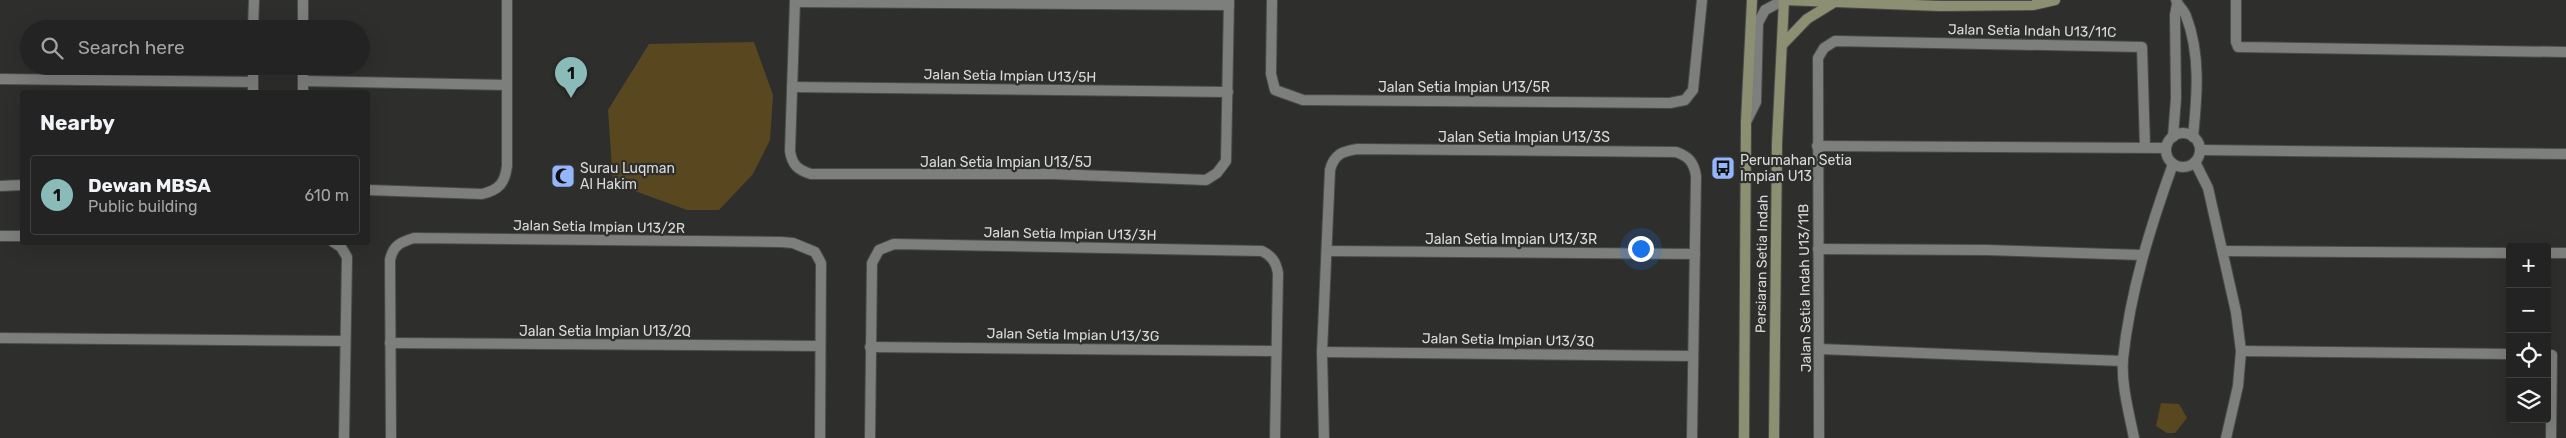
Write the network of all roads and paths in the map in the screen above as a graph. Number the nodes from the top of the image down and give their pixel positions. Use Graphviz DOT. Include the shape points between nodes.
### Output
graph roads {
  1 [pos="254,0"];
  2 [pos="303,0"];
  3 [pos="506,0"];
  4 [pos="1272,0"];
  5 [pos="1702,0"];
  6 [pos="1752,0"];
  7 [pos="1784,0"];
  8 [pos="2054,0"];
  9 [pos="2236,0"];
  10 [pos="795,1"];
  11 [pos="1831,1"];
  12 [pos="1229,2"];
  13 [pos="2177,2"];
  14 [pos="253,20"];
  15 [pos="303,20"];
  16 [pos="1782,45"];
  17 [pos="1824,48"];
  18 [pos="2566,52"];
  19 [pos="253,75"];
  20 [pos="303,75"];
  21 [pos="0,79"];
  22 [pos="303,81"];
  23 [pos="506,85"];
  24 [pos="792,87"];
  25 [pos="253,88"];
  26 [pos="303,90"];
  27 [pos="1228,92"];
  28 [pos="1746,122"];
  29 [pos="2173,136"];
  30 [pos="2193,136"];
  31 [pos="1817,146"];
  32 [pos="2145,148"];
  33 [pos="2166,148"];
  34 [pos="2200,150"];
  35 [pos="2566,154"];
  36 [pos="2195,162"];
  37 [pos="2173,164"];
  38 [pos="20,185"];
  39 [pos="0,186"];
  40 [pos="370,190"];
  41 [pos="0,236"];
  42 [pos="20,236"];
  43 [pos="337,245"];
  44 [pos="1818,249"];
  45 [pos="1327,251"];
  46 [pos="2223,251"];
  47 [pos="2506,253"];
  48 [pos="2551,253"];
  49 [pos="2566,253"];
  50 [pos="1695,254"];
  51 [pos="2142,255"];
  52 [pos="0,338"];
  53 [pos="345,341"];
  54 [pos="390,343"];
  55 [pos="820,346"];
  56 [pos="870,347"];
  57 [pos="1820,349"];
  58 [pos="1276,351"];
  59 [pos="2241,351"];
  60 [pos="1322,352"];
  61 [pos="2506,354"];
  62 [pos="1693,356"];
  63 [pos="2123,360"];
  64 [pos="2550,378"];
  65 [pos="344,438"];
  66 [pos="391,438"];
  67 [pos="820,438"];
  68 [pos="870,438"];
  69 [pos="1275,438"];
  70 [pos="1324,438"];
  71 [pos="1692,438"];
  72 [pos="1744,438"];
  73 [pos="1774,438"];
  74 [pos="1818,438"];
  75 [pos="2134,438"];
  76 [pos="2226,438"];
  77 [pos="2551,438"];
  1 -- 14 [label="street"];
  2 -- 15 [label="street"];
  3 -- 23 [label="street"];
  4 -- 5 [label="street, Jalan Setia Impian U13/5R" via="1271,74 1275,90 1303,100 1670,103 1685,100 1693,90"];
  6 -- 28 [label="street, Persiaran Setia Indah"];
  7 -- 11 [label="street"];
  7 -- 16 [label="street, Persiaran Setia Indah"];
  7 -- 28 [label="street" via="1765,10 1758,23 1756,102"];
  8 -- 11 [label="street" via="2033,5 1940,6"];
  9 -- 18 [label="street" via="2238,47"];
  10 -- 12 [label="street"];
  10 -- 24 [label="street"];
  11 -- 16 [label="street" via="1807,19"];
  12 -- 27 [label="street"];
  13 -- 29 [label="street"];
  13 -- 30 [label="street" via="2186,15 2195,48"];
  16 -- 73 [label="street, Persiaran Setia Indah" via="1777,143"];
  17 -- 31 [label="street, Jalan Setia Indah U13/11B" via="1818,58"];
  17 -- 32 [label="street, Jalan Setia Indah U13/11C" via="1834,41 2142,47"];
  19 -- 25 [label="street"];
  20 -- 22 [label="street"];
  21 -- 25 [label="street"];
  22 -- 23 [label="street"];
  22 -- 26 [label="street"];
  23 -- 40 [label="street" via="507,166 505,180 495,191 482,194"];
  24 -- 27 [label="street, Jalan Setia Impian U13/5H"];
  24 -- 27 [label="street, Jalan Setia Impian U13/5J" via="790,151 795,166 811,174 1053,174 1206,180 1218,173 1226,161"];
  28 -- 72 [label="street, Persiaran Setia Indah"];
  29 -- 30 [label="street" via="2183,133"];
  29 -- 33 [label="street"];
  30 -- 34 [label="street"];
  31 -- 32 [label="street"];
  31 -- 44 [label="street, Jalan Setia Indah U13/11B"];
  32 -- 33 [label="street"];
  33 -- 37 [label="street" via="2167,157"];
  34 -- 35 [label="street"];
  34 -- 36 [label="street"];
  36 -- 37 [label="street" via="2187,167"];
  36 -- 46 [label="street" via="2208,188"];
  37 -- 51 [label="street"];
  38 -- 39 [label="street"];
  41 -- 42 [label="street"];
  43 -- 53 [label="street" via="347,257"];
  44 -- 51 [label="street"];
  44 -- 57 [label="street, Jalan Setia Indah U13/11B"];
  45 -- 50 [label="street, Jalan Setia Impian U13/3R"];
  45 -- 50 [label="street, Jalan Setia Impian U13/3S" via="1332,161 1346,150 1358,149 1676,152 1686,155 1696,176"];
  45 -- 60 [label="street"];
  46 -- 47 [label="street"];
  46 -- 59 [label="street"];
  48 -- 49 [label="street"];
  50 -- 62 [label="street"];
  51 -- 63 [label="street"];
  52 -- 53 [label="street"];
  53 -- 65 [label="street"];
  54 -- 55 [label="street, Jalan Setia Impian U13/2Q"];
  54 -- 55 [label="street, Jalan Setia Impian U13/2R" via="390,260 395,247 414,238 781,242 804,246 815,252 821,264"];
  54 -- 66 [label="street"];
  55 -- 67 [label="street"];
  56 -- 58 [label="street, Jalan Setia Impian U13/3G"];
  56 -- 58 [label="street, Jalan Setia Impian U13/3H" via="872,263 880,250 894,244 1262,251 1273,259 1278,273"];
  56 -- 68 [label="street"];
  57 -- 63 [label="street"];
  57 -- 74 [label="street, Jalan Setia Indah U13/11B"];
  58 -- 69 [label="street"];
  59 -- 61 [label="street"];
  59 -- 76 [label="street" via="2238,386"];
  60 -- 62 [label="street, Jalan Setia Impian U13/3Q"];
  60 -- 70 [label="street"];
  62 -- 71 [label="street"];
  63 -- 75 [label="street"];
  64 -- 77 [label="street"];
}
